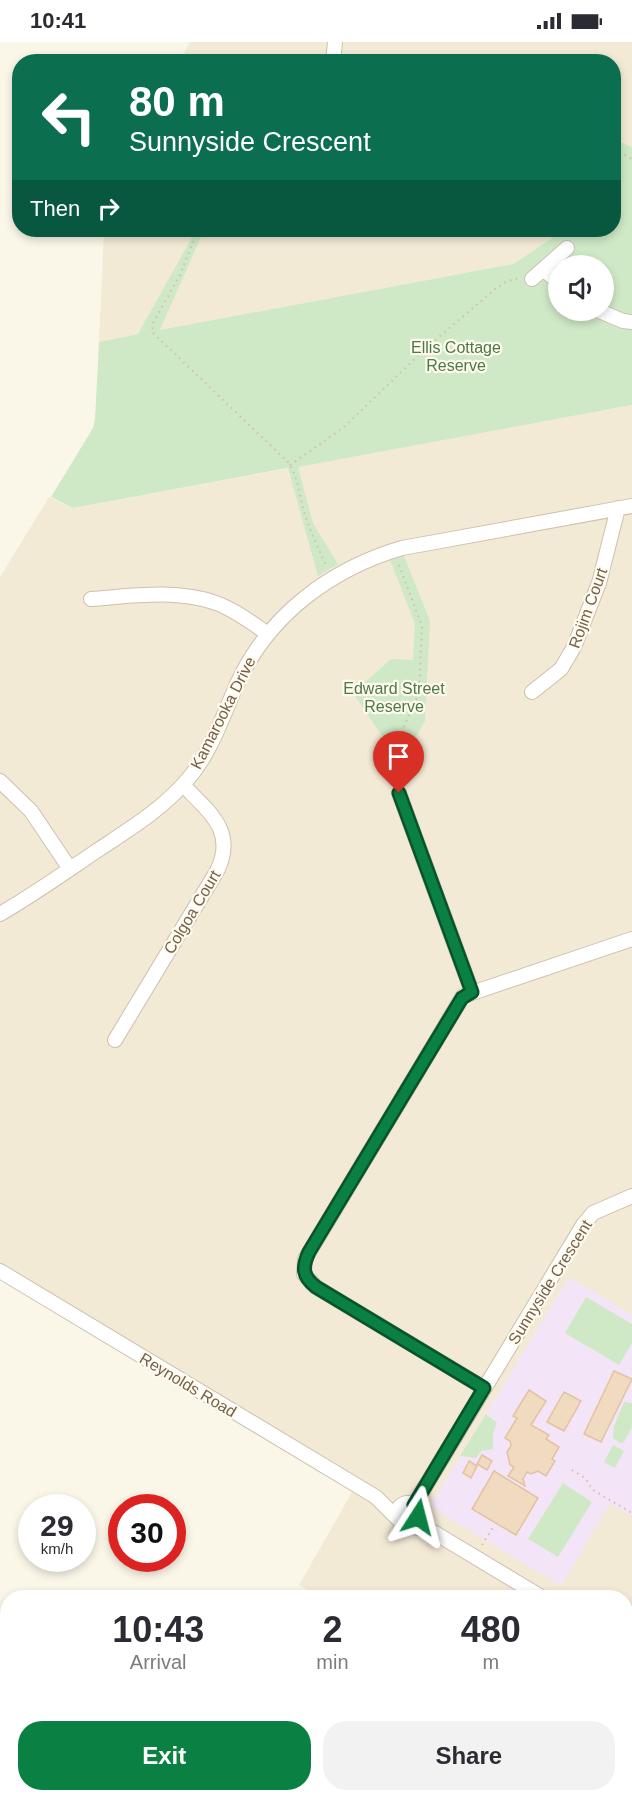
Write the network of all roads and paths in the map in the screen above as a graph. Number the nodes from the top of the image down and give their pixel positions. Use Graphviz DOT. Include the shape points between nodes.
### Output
graph roads {
  1 [pos="195,237"];
  2 [pos="567,248"];
  3 [pos="543,269"];
  4 [pos="548,273"];
  5 [pos="532,279"];
  6 [pos="614,317"];
  7 [pos="632,322"];
  8 [pos="290,465"];
  9 [pos="625,507"];
  10 [pos="399,565"];
  11 [pos="332,577"];
  12 [pos="91,599"];
  13 [pos="268,634"];
  14 [pos="532,692"];
  15 [pos="0,781"];
  16 [pos="183,785"];
  17 [pos="400,793"];
  18 [pos="70,869"];
  19 [pos="0,914"];
  20 [pos="632,939"];
  21 [pos="472,992"];
  22 [pos="116,1040"];
  23 [pos="632,1196"];
  24 [pos="0,1271"];
  25 [pos="484,1388"];
  26 [pos="572,1470"];
  27 [pos="376,1497"];
  28 [pos="412,1507"];
  29 [pos="632,1513"];
  30 [pos="403,1523"];
  31 [pos="493,1527"];
  32 [pos="435,1533"];
  33 [pos="482,1545"];
  34 [pos="530,1590"];
  1 -- 8 [label="path" via="152,332"];
  2 -- 3 [label="street"];
  3 -- 4 [label="street"];
  3 -- 5 [label="street"];
  5 -- 8 [label="path" via="518,278 495,289 426,348 343,428"];
  6 -- 7 [label="street"];
  8 -- 11 [label="path" via="304,513"];
  9 -- 11 [label="street, Kamarooka Drive" via="402,549"];
  9 -- 14 [label="street, Rojim Court" via="574,647 561,669"];
  10 -- 17 [label="path" via="422,626 419,693 393,751"];
  11 -- 13 [label="street, Kamarooka Drive" via="297,604"];
  12 -- 13 [label="street" via="154,595 197,598 226,608"];
  13 -- 16 [label="street, Kamarooka Drive" via="240,678 209,749"];
  15 -- 18 [label="street" via="31,811"];
  16 -- 18 [label="street, Kamarooka Drive" via="157,809"];
  16 -- 22 [label="street, Colgoa Court" via="218,824 224,839 223,858"];
  17 -- 21 [label="street"];
  18 -- 19 [label="street, Kamarooka Drive"];
  20 -- 21 [label="street"];
  21 -- 25 [label="street" via="462,998 303,1268 316,1287"];
  23 -- 25 [label="street, Sunnyside Crescent" via="588,1218"];
  24 -- 27 [label="street, Reynolds Road"];
  25 -- 28 [label="street, Sunnyside Crescent"];
  26 -- 29 [label="path" via="585,1478 593,1490"];
  27 -- 28 [label="street"];
  27 -- 30 [label="street"];
  28 -- 30 [label="street, Sunnyside Crescent" via="398,1509"];
  28 -- 32 [label="street"];
  30 -- 32 [label="street"];
  31 -- 33 [label="path"];
  32 -- 34 [label="street"];
}
